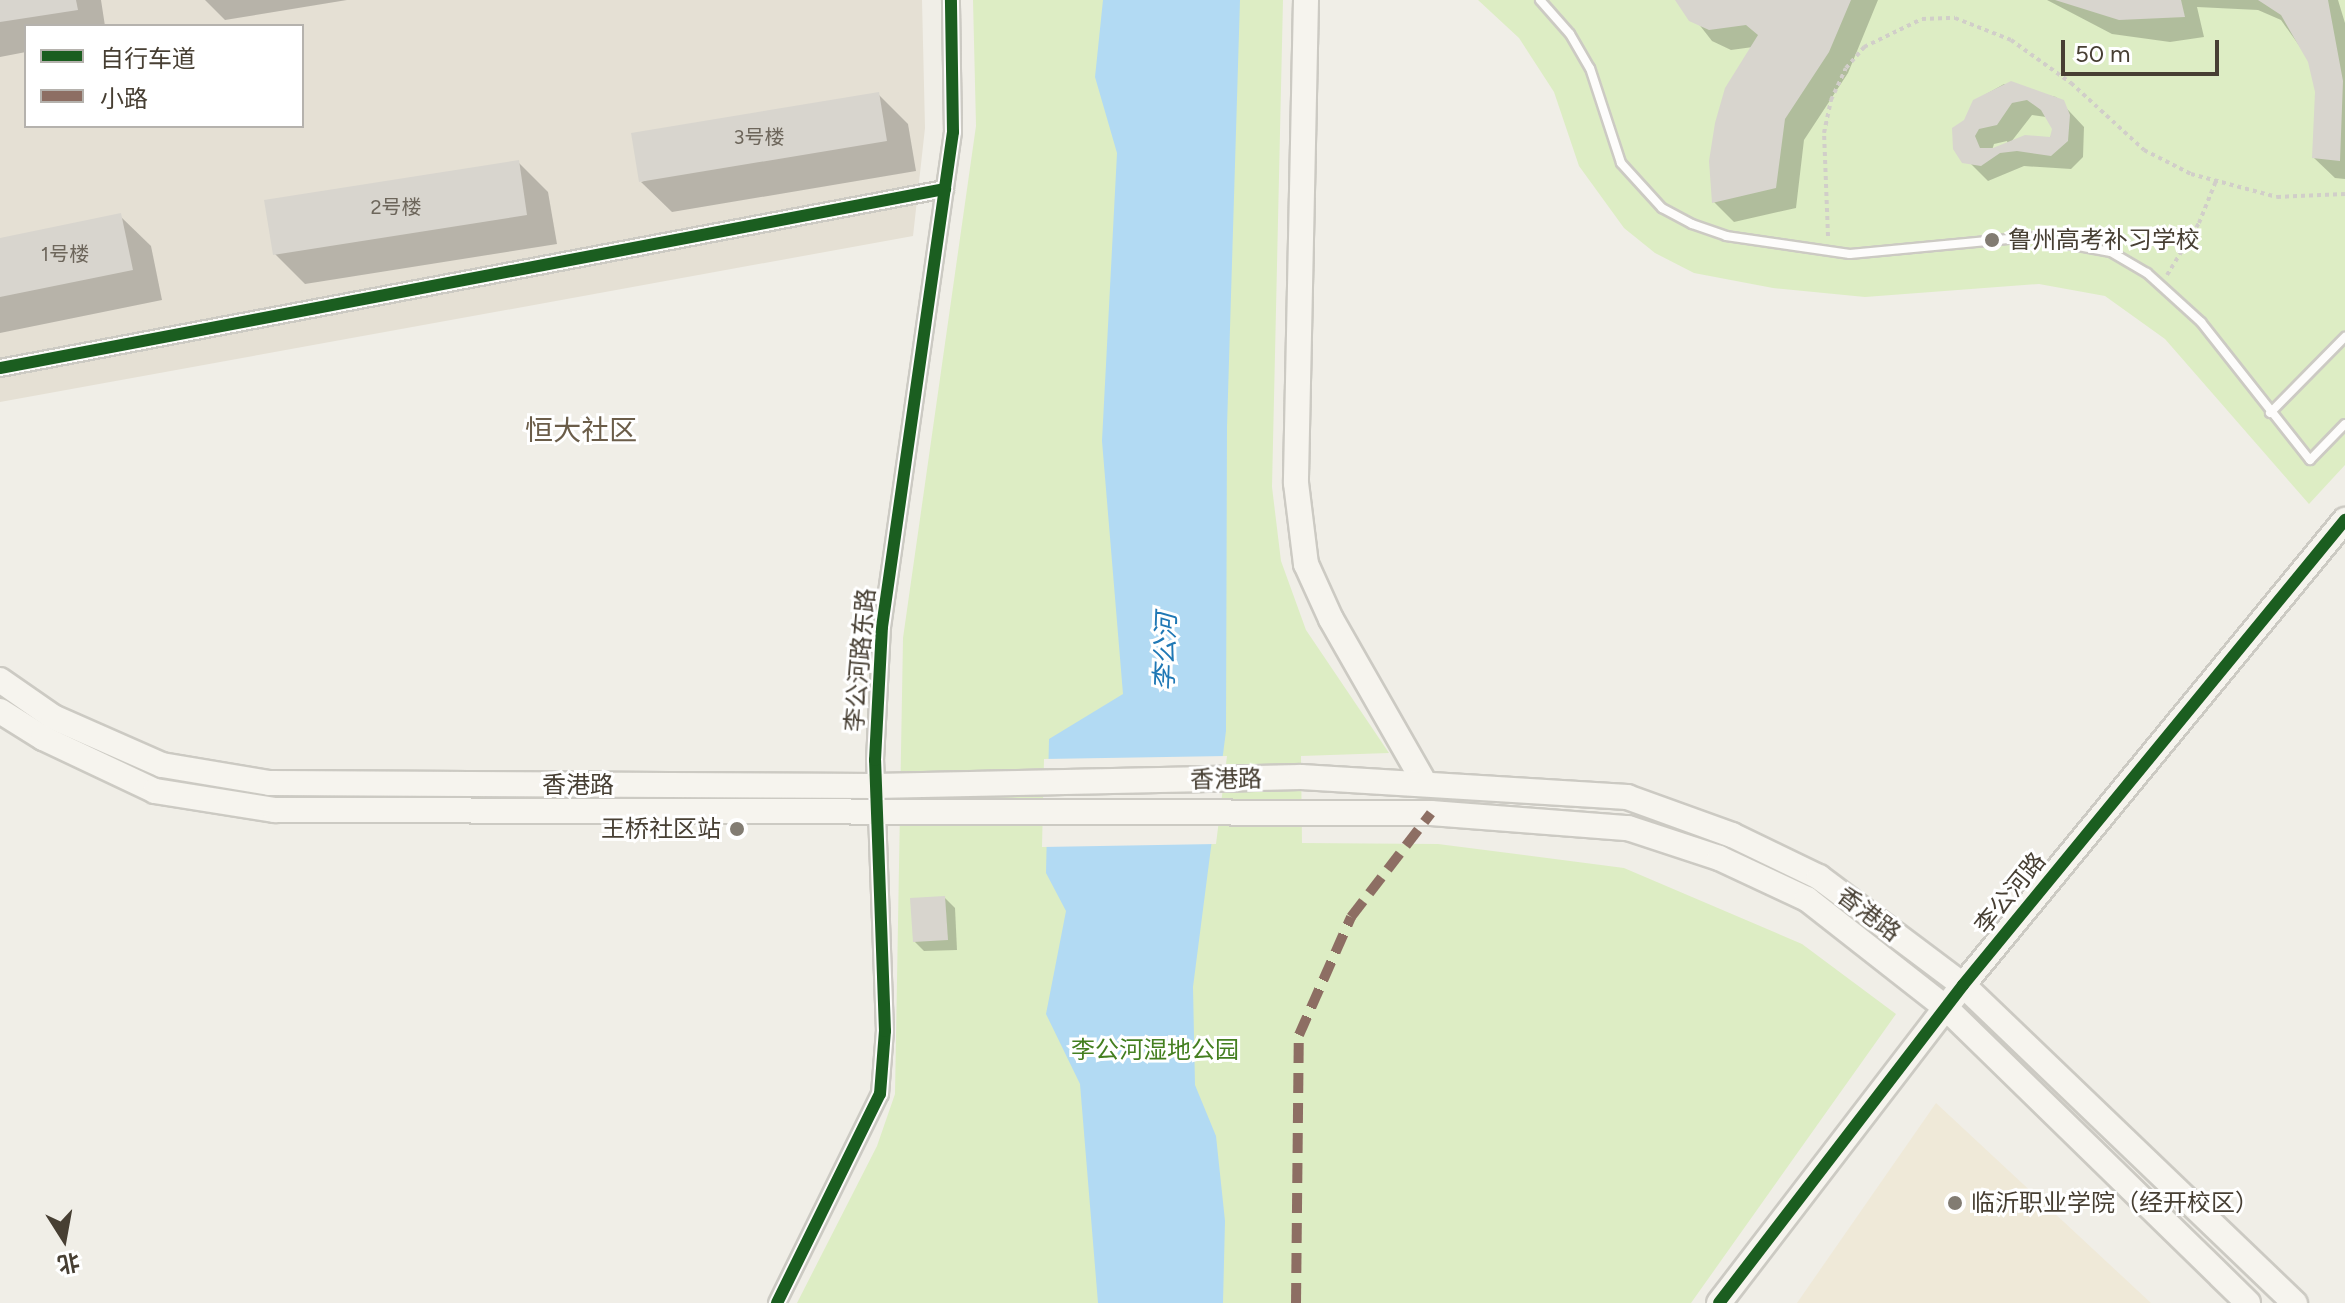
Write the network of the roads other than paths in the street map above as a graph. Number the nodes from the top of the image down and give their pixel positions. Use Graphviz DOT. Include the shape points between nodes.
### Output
graph roads {
  1 [pos="951,0"];
  2 [pos="1306,0"];
  3 [pos="1540,0"];
  4 [pos="945,189"];
  5 [pos="2345,337"];
  6 [pos="0,368"];
  7 [pos="2270,413"];
  8 [pos="2345,424"];
  9 [pos="2345,520"];
  10 [pos="0,680"];
  11 [pos="0,711"];
  12 [pos="1424,782"];
  13 [pos="875,786"];
  14 [pos="875,815"];
  15 [pos="1963,985"];
  16 [pos="1946,1008"];
  17 [pos="777,1303"];
  18 [pos="1719,1303"];
  19 [pos="2248,1303"];
  20 [pos="2295,1303"];
  1 -- 4 [label="street, 李公河路东路" via="953,132"];
  2 -- 12 [label="main road" via="1296,483 1306,564 1331,619"];
  3 -- 7 [label="lane" via="1570,34 1590,68 1621,163 1662,208 1726,236 1829,252 1913,252 2029,237 2111,252 2161,284 2201,322"];
  4 -- 6 [label="street"];
  4 -- 13 [label="street, 李公河路东路" via="882,627"];
  5 -- 7 [label="lane"];
  7 -- 8 [label="lane" via="2310,460"];
  9 -- 15 [label="main road, 李公河路"];
  10 -- 13 [label="main road, 香港路" via="53,717 162,765 270,783"];
  11 -- 14 [label="main road, 香港路" via="43,738 155,791 275,810"];
  12 -- 13 [label="main road, 香港路" via="1301,777"];
  12 -- 15 [label="main road, 香港路" via="1627,797 1732,835 1819,877"];
  13 -- 14 [label="street, 李公河路东路"];
  14 -- 16 [label="main road, 香港路" via="1431,813 1628,828 1719,858 1807,899"];
  14 -- 17 [label="street, 李公河路东路" via="885,1031 880,1094"];
  15 -- 16 [label="main road, 李公河路"];
  15 -- 20 [label="main road, 香港路"];
  16 -- 18 [label="main road, 李公河路"];
  16 -- 19 [label="main road, 香港路"];
}
